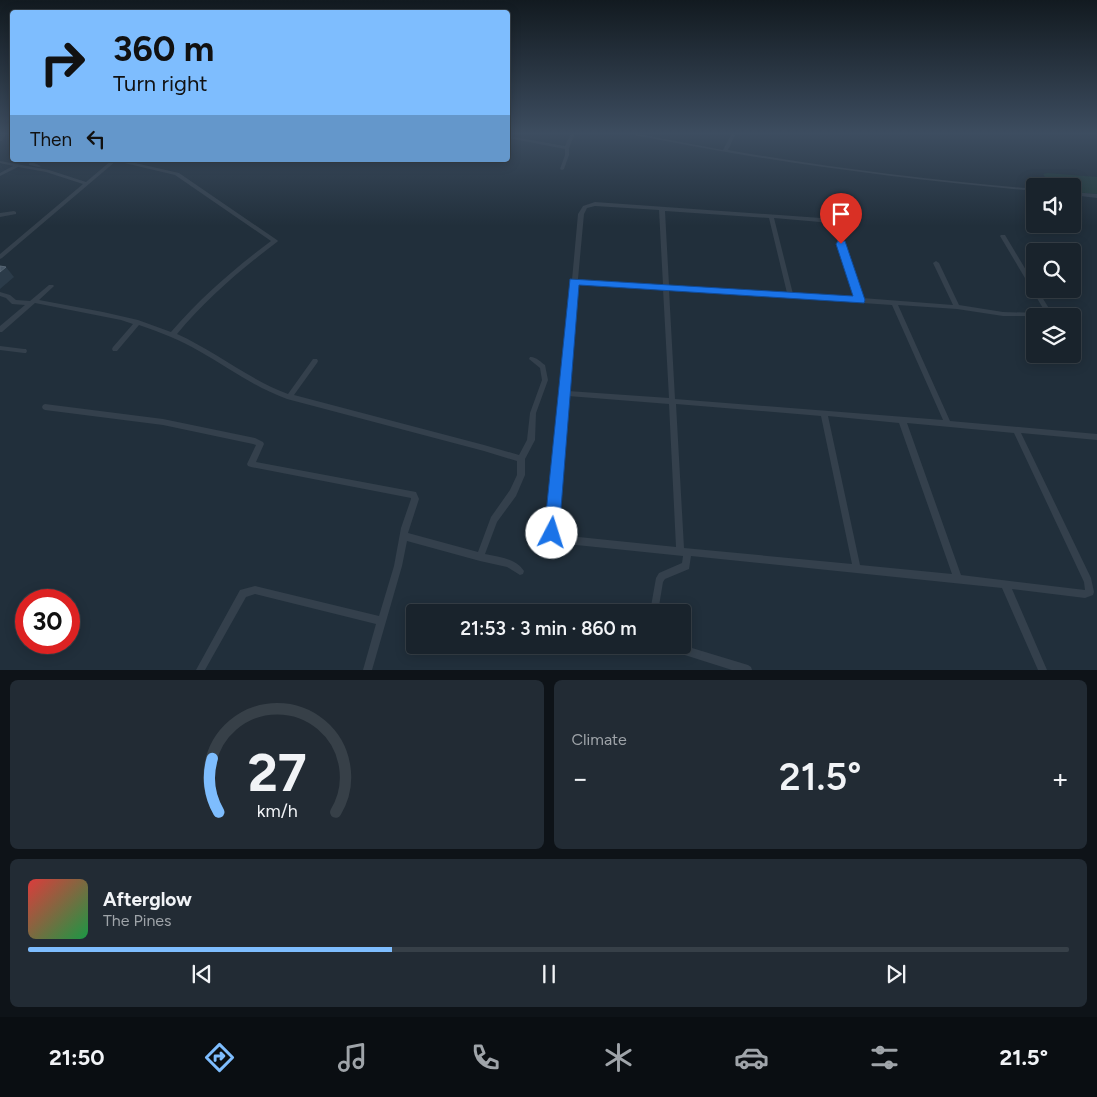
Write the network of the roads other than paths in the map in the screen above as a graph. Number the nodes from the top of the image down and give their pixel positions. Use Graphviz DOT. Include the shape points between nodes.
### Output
graph roads {
  1 [pos="9,164"];
  2 [pos="33,164"];
  3 [pos="111,164"];
  4 [pos="135,164"];
  5 [pos="564,164"];
  6 [pos="796,164"];
  7 [pos="16,166"];
  8 [pos="562,169"];
  9 [pos="0,176"];
  10 [pos="89,183"];
  11 [pos="1026,189"];
  12 [pos="1081,194"];
  13 [pos="1097,196"];
  14 [pos="662,208"];
  15 [pos="14,213"];
  16 [pos="0,215"];
  17 [pos="771,216"];
  18 [pos="1003,236"];
  19 [pos="0,257"];
  20 [pos="936,263"];
  21 [pos="574,281"];
  22 [pos="52,286"];
  23 [pos="666,286"];
  24 [pos="0,294"];
  25 [pos="790,295"];
  26 [pos="860,300"];
  27 [pos="33,302"];
  28 [pos="894,303"];
  29 [pos="957,307"];
  30 [pos="138,322"];
  31 [pos="0,330"];
  32 [pos="173,334"];
  33 [pos="0,348"];
  34 [pos="115,349"];
  35 [pos="24,351"];
  36 [pos="532,359"];
  37 [pos="315,360"];
  38 [pos="564,393"];
  39 [pos="290,397"];
  40 [pos="671,400"];
  41 [pos="46,407"];
  42 [pos="824,413"];
  43 [pos="902,420"];
  44 [pos="948,424"];
  45 [pos="1016,430"];
  46 [pos="1097,437"];
  47 [pos="521,459"];
  48 [pos="404,536"];
  49 [pos="683,552"];
  50 [pos="480,557"];
  51 [pos="857,569"];
  52 [pos="520,571"];
  53 [pos="958,579"];
  54 [pos="1005,584"];
  55 [pos="655,604"];
  56 [pos="382,621"];
  57 [pos="691,652"];
  58 [pos="200,670"];
  59 [pos="367,670"];
  60 [pos="748,670"];
  61 [pos="1043,670"];
  1 -- 7 [label="street"];
  2 -- 10 [label="street"];
  3 -- 10 [label="street"];
  4 -- 32 [label="street" via="177,174 275,240 211,292"];
  5 -- 8 [label="street"];
  6 -- 11 [label="street"];
  7 -- 9 [label="street"];
  7 -- 10 [label="street"];
  10 -- 19 [label="street"];
  12 -- 13 [label="street"];
  14 -- 17 [label="street"];
  14 -- 21 [label="street" via="595,204 585,207 581,214"];
  14 -- 23 [label="street"];
  15 -- 16 [label="street"];
  17 -- 25 [label="street"];
  17 -- 26 [label="street" via="815,219 835,227"];
  18 -- 29 [label="street" via="1048,314 1003,314"];
  20 -- 29 [label="street"];
  21 -- 23 [label="street"];
  21 -- 38 [label="street"];
  22 -- 27 [label="street"];
  23 -- 25 [label="street"];
  23 -- 40 [label="street"];
  24 -- 27 [label="street" via="14,302"];
  25 -- 26 [label="street"];
  26 -- 28 [label="street"];
  27 -- 30 [label="street"];
  27 -- 31 [label="street"];
  28 -- 29 [label="street"];
  28 -- 44 [label="street"];
  30 -- 32 [label="street"];
  30 -- 34 [label="street"];
  32 -- 39 [label="street" via="266,387"];
  33 -- 35 [label="street"];
  36 -- 47 [label="street" via="543,367 545,380 533,413 531,440"];
  37 -- 39 [label="street"];
  38 -- 40 [label="street"];
  38 -- 49 [label="street" via="554,537"];
  39 -- 47 [label="street"];
  40 -- 42 [label="street"];
  40 -- 49 [label="street"];
  41 -- 48 [label="street" via="163,422 255,441 260,444 251,464 413,494 415,499"];
  42 -- 43 [label="street"];
  42 -- 51 [label="street"];
  43 -- 44 [label="street"];
  43 -- 53 [label="street"];
  44 -- 45 [label="street"];
  45 -- 46 [label="street"];
  45 -- 54 [label="street" via="1090,592 1084,594"];
  47 -- 50 [label="street" via="520,475 513,493 494,520"];
  48 -- 50 [label="street"];
  48 -- 56 [label="street"];
  49 -- 51 [label="street"];
  49 -- 55 [label="street" via="686,566 662,576"];
  50 -- 52 [label="street" via="510,562"];
  51 -- 53 [label="street"];
  53 -- 54 [label="street"];
  54 -- 61 [label="street"];
  56 -- 58 [label="street" via="255,590 248,591 243,593"];
  56 -- 59 [label="street"];
  57 -- 60 [label="street"];
}
